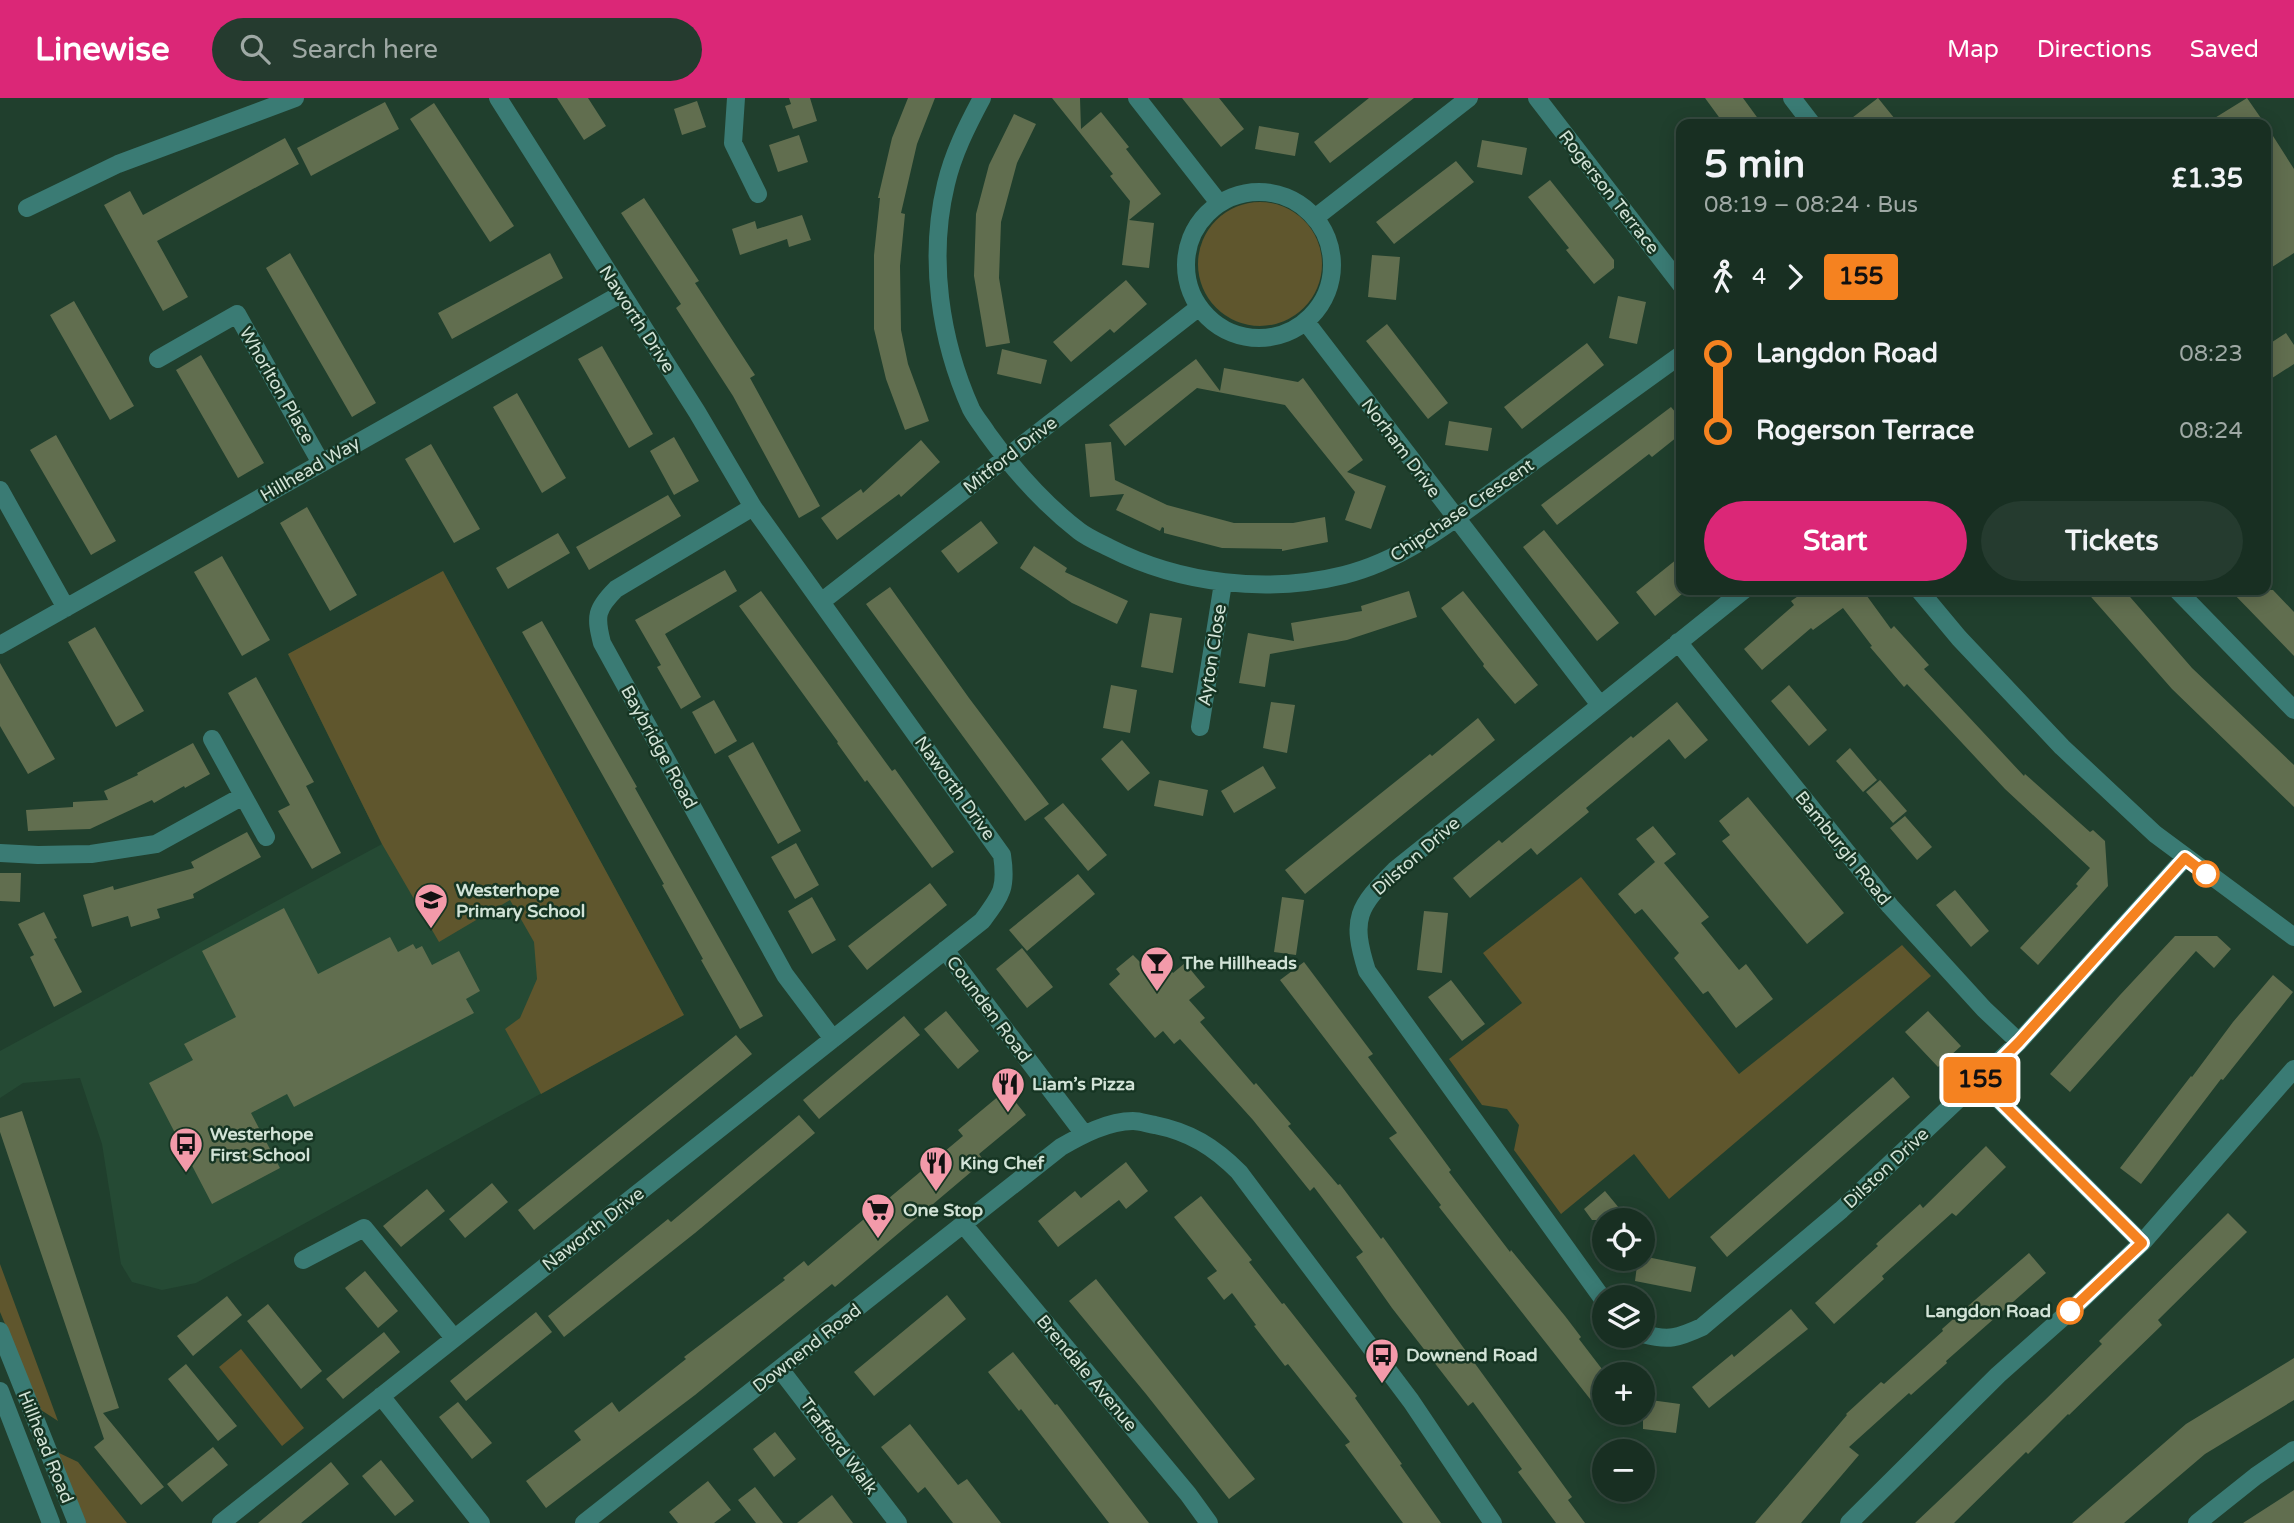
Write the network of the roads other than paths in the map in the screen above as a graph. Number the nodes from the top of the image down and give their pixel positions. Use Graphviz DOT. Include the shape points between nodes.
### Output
graph roads {
  1 [pos="295,98"];
  2 [pos="498,98"];
  3 [pos="736,98"];
  4 [pos="982,98"];
  5 [pos="1137,98"];
  6 [pos="1469,98"];
  7 [pos="1537,98"];
  8 [pos="1792,98"];
  9 [pos="1808,119"];
  10 [pos="758,194"];
  11 [pos="1219,203"];
  12 [pos="27,208"];
  13 [pos="1316,217"];
  14 [pos="1676,278"];
  15 [pos="621,293"];
  16 [pos="1198,309"];
  17 [pos="1306,322"];
  18 [pos="1676,358"];
  19 [pos="158,359"];
  20 [pos="1005,459"];
  21 [pos="321,463"];
  22 [pos="0,490"];
  23 [pos="753,507"];
  24 [pos="1455,519"];
  25 [pos="1223,583"];
  26 [pos="1738,595"];
  27 [pos="1923,595"];
  28 [pos="2181,595"];
  29 [pos="821,602"];
  30 [pos="66,608"];
  31 [pos="1678,642"];
  32 [pos="0,645"];
  33 [pos="1600,705"];
  34 [pos="2294,710"];
  35 [pos="1200,727"];
  36 [pos="212,739"];
  37 [pos="243,796"];
  38 [pos="266,837"];
  39 [pos="0,853"];
  40 [pos="2185,858"];
  41 [pos="2294,937"];
  42 [pos="945,950"];
  43 [pos="833,1039"];
  44 [pos="2019,1042"];
  45 [pos="1980,1081"];
  46 [pos="2290,1081"];
  47 [pos="1084,1134"];
  48 [pos="963,1224"];
  49 [pos="2142,1243"];
  50 [pos="303,1261"];
  51 [pos="1592,1285"];
  52 [pos="0,1331"];
  53 [pos="1655,1337"];
  54 [pos="454,1339"];
  55 [pos="780,1369"];
  56 [pos="0,1391"];
  57 [pos="382,1396"];
  58 [pos="2294,1450"];
  59 [pos="603,1517"];
  60 [pos="51,1523"];
  61 [pos="76,1523"];
  62 [pos="221,1523"];
  63 [pos="481,1523"];
  64 [pos="584,1523"];
  65 [pos="898,1523"];
  66 [pos="1209,1523"];
  67 [pos="1493,1523"];
  68 [pos="1849,1523"];
  69 [pos="2197,1523"];
  1 -- 12 [label="street" via="118,163"];
  2 -- 15 [label="street, Naworth Drive"];
  3 -- 10 [label="street" via="733,143"];
  4 -- 20 [label="street, Chipchase Crescent" via="960,140 946,185 938,280 944,323 972,411"];
  5 -- 11 [label="street"];
  6 -- 13 [label="street"];
  7 -- 14 [label="street, Rogerson Terrace"];
  8 -- 9 [label="street"];
  11 -- 13 [label="street" via="1238,194 1280,194"];
  11 -- 16 [label="street" via="1197,224 1185,252 1186,283"];
  13 -- 17 [label="street" via="1329,243 1332,271 1324,300"];
  15 -- 21 [label="street, Hillhead Way"];
  15 -- 23 [label="street, Naworth Drive"];
  16 -- 17 [label="street" via="1222,330 1250,339 1280,336"];
  16 -- 20 [label="street, Mitford Drive"];
  17 -- 24 [label="street, Norham Drive"];
  18 -- 24 [label="street, Chipchase Crescent"];
  19 -- 21 [label="street, Whorlton Place" via="237,314"];
  20 -- 25 [label="street, Chipchase Crescent" via="1081,532 1130,558"];
  20 -- 29 [label="street, Mitford Drive"];
  21 -- 30 [label="street, Hillhead Way"];
  22 -- 30 [label="street"];
  23 -- 29 [label="street, Naworth Drive"];
  23 -- 43 [label="street, Baybridge Road" via="616,589 601,604 596,622 602,643 785,975"];
  24 -- 25 [label="street, Chipchase Crescent" via="1385,562 1344,575 1309,582"];
  24 -- 33 [label="street, Norham Drive"];
  25 -- 35 [label="street, Ayton Close"];
  26 -- 31 [label="street, Dilston Drive"];
  27 -- 40 [label="street" via="2062,747"];
  28 -- 34 [label="street"];
  29 -- 42 [label="street, Naworth Drive" via="1002,855 1005,877 1000,898 982,921"];
  30 -- 32 [label="street, Hillhead Way"];
  31 -- 33 [label="street, Dilston Drive"];
  31 -- 44 [label="street, Bamburgh Road" via="1890,906"];
  33 -- 51 [label="street, Dilston Drive" via="1395,870 1370,895 1358,921 1358,944 1367,971"];
  36 -- 37 [label="street"];
  37 -- 38 [label="street"];
  37 -- 39 [label="street" via="156,844 91,854"];
  40 -- 41 [label="street"];
  40 -- 44 [label="street, Dilston Drive"];
  42 -- 43 [label="street, Naworth Drive"];
  42 -- 47 [label="street, Counden Road"];
  43 -- 54 [label="street, Naworth Drive"];
  44 -- 45 [label="street, Dilston Drive"];
  45 -- 49 [label="street"];
  45 -- 53 [label="street, Dilston Drive" via="1841,1210 1702,1327 1678,1338"];
  46 -- 49 [label="street"];
  47 -- 48 [label="street, Downend Road"];
  47 -- 67 [label="street, Downend Road" via="1133,1121 1188,1133 1223,1156 1411,1401"];
  48 -- 55 [label="street, Downend Road"];
  48 -- 66 [label="street, Brendale Avenue"];
  49 -- 68 [label="street" via="1998,1375"];
  50 -- 54 [label="street" via="364,1228"];
  52 -- 61 [label="street, Hillhead Road"];
  54 -- 57 [label="street, Naworth Drive"];
  55 -- 59 [label="street, Downend Road"];
  55 -- 65 [label="street, Trafford Walk"];
  56 -- 60 [label="street"];
  57 -- 62 [label="street, Naworth Drive"];
  57 -- 63 [label="street"];
  58 -- 69 [label="street"];
  59 -- 64 [label="street, Downend Road"];
}
